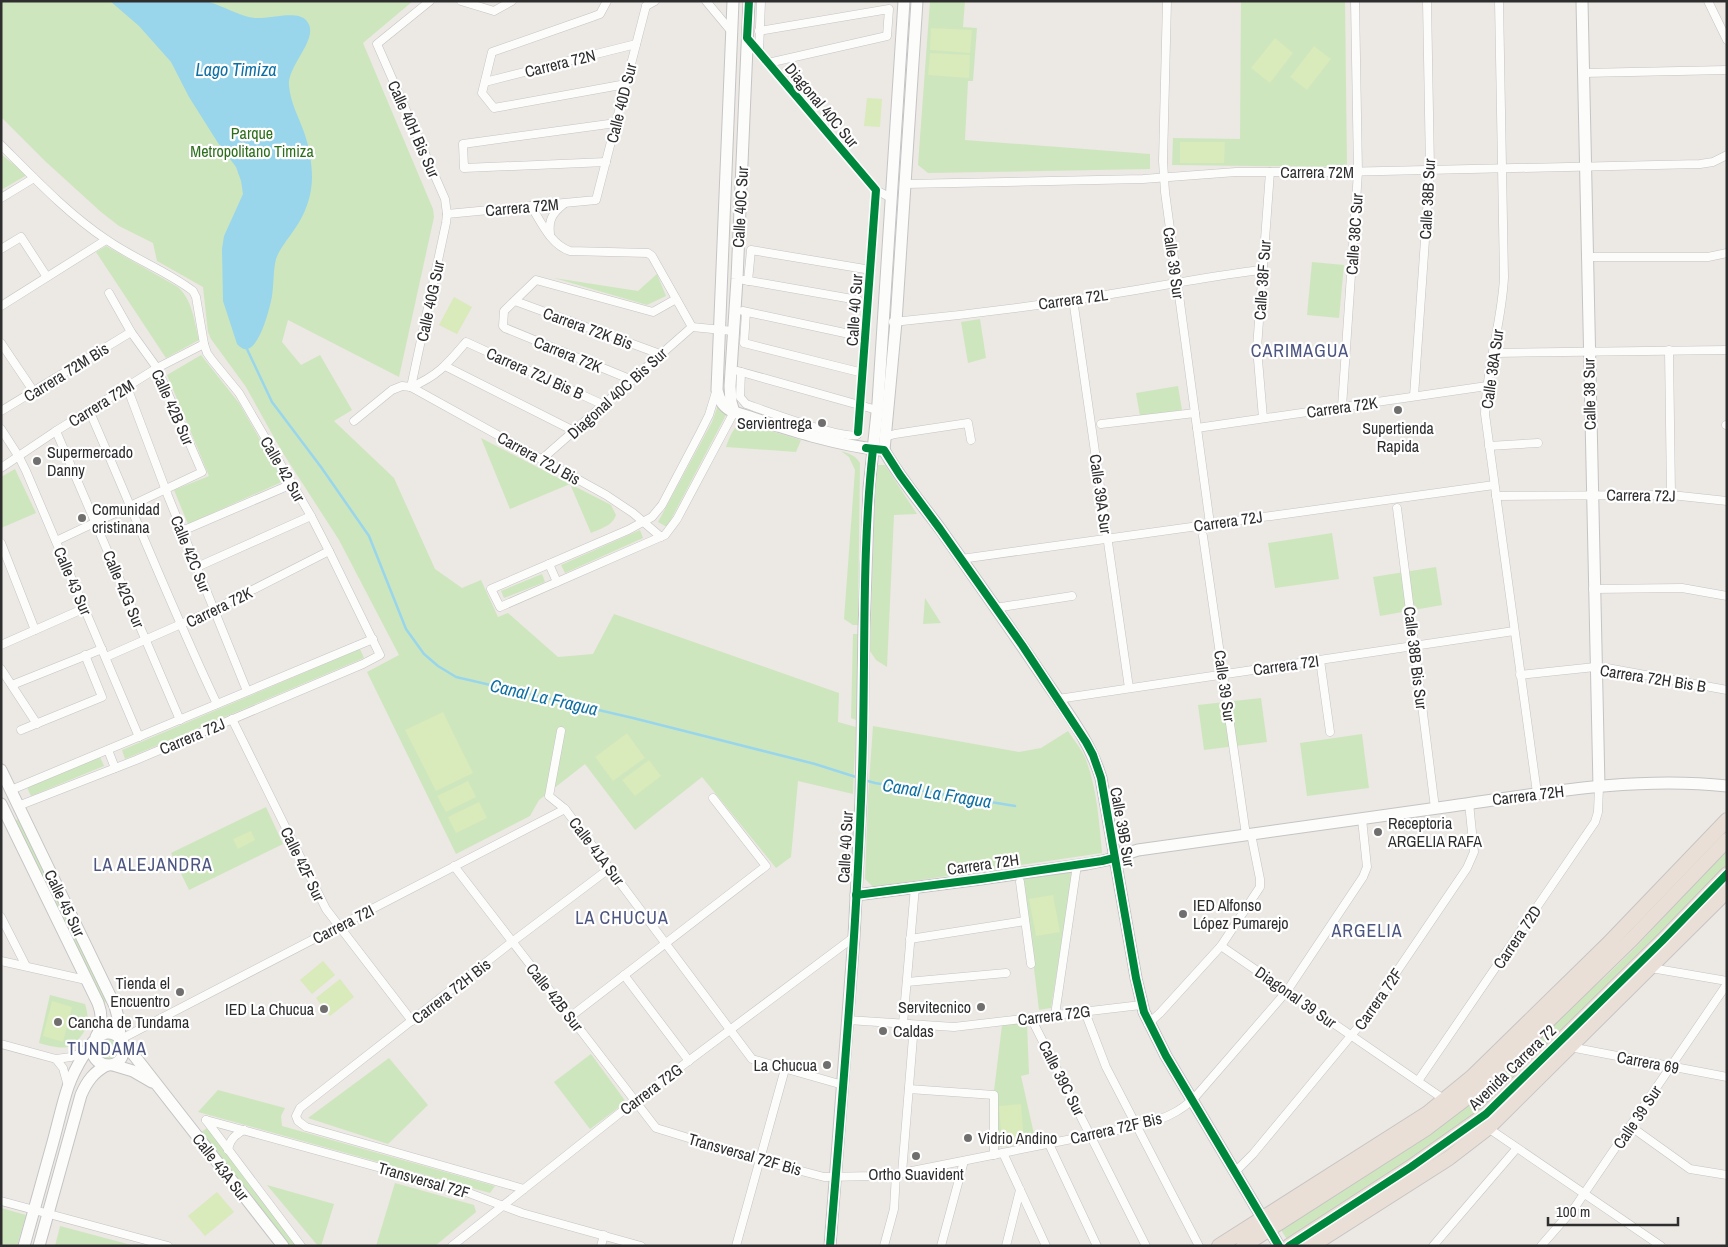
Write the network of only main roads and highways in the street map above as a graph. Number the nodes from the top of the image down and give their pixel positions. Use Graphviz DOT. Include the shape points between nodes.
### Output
graph roads {
  1 [pos="1727,820"];
  2 [pos="1727,840"];
  3 [pos="1727,874"];
  4 [pos="1727,891"];
  5 [pos="1691,928"];
  6 [pos="1671,932"];
  7 [pos="1266,1224"];
  8 [pos="1219,1246"];
  9 [pos="1243,1246"];
  10 [pos="1289,1246"];
  11 [pos="1311,1246"];
  1 -- 7 [label="highway, Avenida Carrera 72" via="1608,944 1472,1077 1428,1113"];
  2 -- 7 [label="highway, Avenida Carrera 72" via="1632,939 1477,1090 1427,1128"];
  3 -- 6 [label="highway, Avenida Carrera 72"];
  4 -- 5 [label="highway, Avenida Carrera 72"];
  5 -- 6 [label="highway"];
  5 -- 11 [label="highway, Avenida Carrera 72" via="1488,1128 1449,1158"];
  6 -- 10 [label="highway, Avenida Carrera 72" via="1486,1114 1395,1178"];
  7 -- 8 [label="highway, Avenida Carrera 72"];
  7 -- 9 [label="highway, Avenida Carrera 72"];
}
